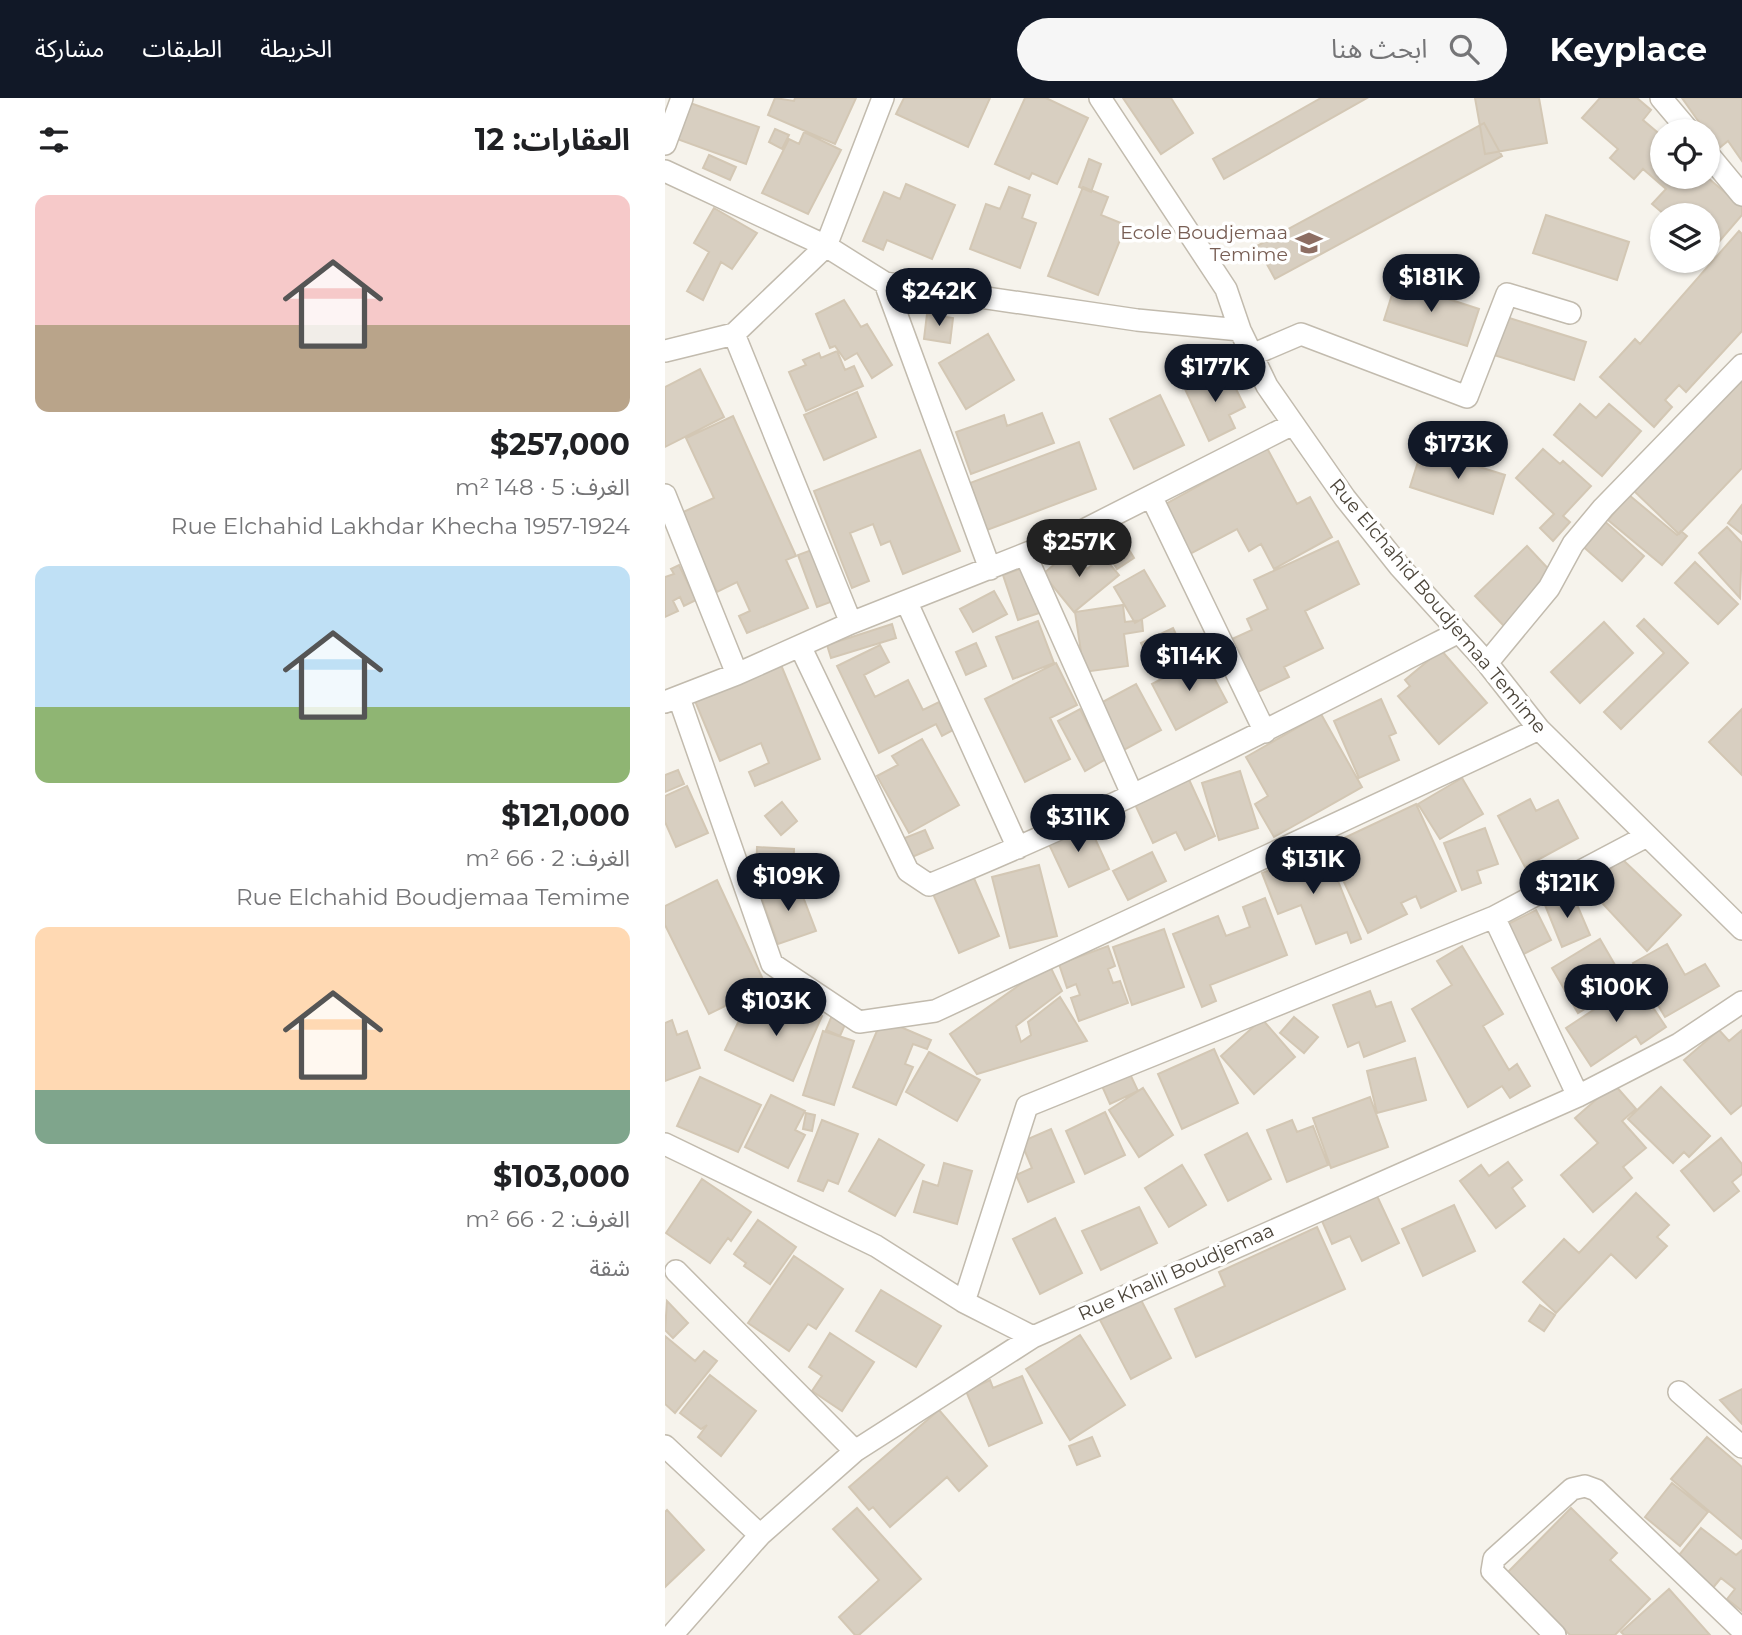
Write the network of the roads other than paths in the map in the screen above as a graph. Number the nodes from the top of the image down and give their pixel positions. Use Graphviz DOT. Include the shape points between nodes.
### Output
graph roads {
  1 [pos="682,98"];
  2 [pos="883,98"];
  3 [pos="1100,98"];
  4 [pos="1661,98"];
  5 [pos="1679,119"];
  6 [pos="665,144"];
  7 [pos="1720,168"];
  8 [pos="665,172"];
  9 [pos="1742,195"];
  10 [pos="826,246"];
  11 [pos="885,283"];
  12 [pos="1570,313"];
  13 [pos="1240,330"];
  14 [pos="734,334"];
  15 [pos="665,351"];
  16 [pos="1252,355"];
  17 [pos="1742,365"];
  18 [pos="1293,424"];
  19 [pos="665,495"];
  20 [pos="1151,496"];
  21 [pos="1026,556"];
  22 [pos="990,569"];
  23 [pos="907,603"];
  24 [pos="851,623"];
  25 [pos="1459,632"];
  26 [pos="800,646"];
  27 [pos="1487,663"];
  28 [pos="737,674"];
  29 [pos="672,700"];
  30 [pos="1539,729"];
  31 [pos="1265,732"];
  32 [pos="1132,794"];
  33 [pos="1647,836"];
  34 [pos="1019,848"];
  35 [pos="1494,917"];
  36 [pos="1742,929"];
  37 [pos="1742,1002"];
  38 [pos="1578,1096"];
  39 [pos="665,1144"];
  40 [pos="675,1271"];
  41 [pos="964,1302"];
  42 [pos="1033,1337"];
  43 [pos="1679,1392"];
  44 [pos="665,1446"];
  45 [pos="1742,1447"];
  46 [pos="855,1451"];
  47 [pos="760,1535"];
  48 [pos="1742,1630"];
  49 [pos="672,1635"];
  50 [pos="1555,1635"];
  1 -- 6 [label="street"];
  2 -- 10 [label="street"];
  3 -- 13 [label="street, Rue Elchahid Boudjemaa Temime" via="1226,289"];
  4 -- 5 [label="street"];
  7 -- 9 [label="street"];
  8 -- 10 [label="street"];
  10 -- 11 [label="street"];
  10 -- 14 [label="street"];
  11 -- 13 [label="street" via="1137,320"];
  11 -- 22 [label="street"];
  12 -- 16 [label="street" via="1507,294 1467,397 1301,334"];
  13 -- 16 [label="street, Rue Elchahid Boudjemaa Temime"];
  14 -- 15 [label="street"];
  14 -- 24 [label="street"];
  16 -- 18 [label="street, Rue Elchahid Boudjemaa Temime"];
  17 -- 27 [label="street" via="1603,508 1573,544 1549,588"];
  18 -- 20 [label="street"];
  18 -- 25 [label="street, Rue Elchahid Boudjemaa Temime" via="1384,547"];
  19 -- 28 [label="street"];
  20 -- 21 [label="street"];
  20 -- 31 [label="street"];
  21 -- 22 [label="street"];
  21 -- 32 [label="street"];
  22 -- 23 [label="street"];
  23 -- 24 [label="street"];
  23 -- 34 [label="street"];
  24 -- 26 [label="street"];
  25 -- 27 [label="street, Rue Elchahid Boudjemaa Temime"];
  25 -- 31 [label="street"];
  26 -- 28 [label="street"];
  26 -- 34 [label="street" via="908,871 929,885"];
  27 -- 30 [label="street, Rue Elchahid Boudjemaa Temime"];
  28 -- 29 [label="street"];
  29 -- 30 [label="street" via="772,964 859,1022 935,1011"];
  30 -- 33 [label="street, Rue Elchahid Boudjemaa Temime"];
  31 -- 32 [label="street"];
  32 -- 34 [label="street"];
  33 -- 35 [label="street"];
  33 -- 36 [label="street, Rue Elchahid Boudjemaa Temime"];
  35 -- 38 [label="street"];
  35 -- 41 [label="street" via="1027,1107"];
  37 -- 38 [label="street, Rue Khalil Boudjemaa" via="1679,1044"];
  38 -- 42 [label="street, Rue Khalil Boudjemaa"];
  39 -- 41 [label="street" via="876,1246"];
  40 -- 46 [label="street"];
  41 -- 42 [label="street"];
  42 -- 46 [label="street, Rue Khalil Boudjemaa"];
  43 -- 45 [label="street"];
  44 -- 47 [label="street"];
  46 -- 47 [label="street, Rue Khalil Boudjemaa"];
  47 -- 49 [label="street, Rue Khalil Boudjemaa"];
  48 -- 50 [label="street" via="1596,1490 1585,1486 1572,1489 1494,1559 1492,1571"];
}
